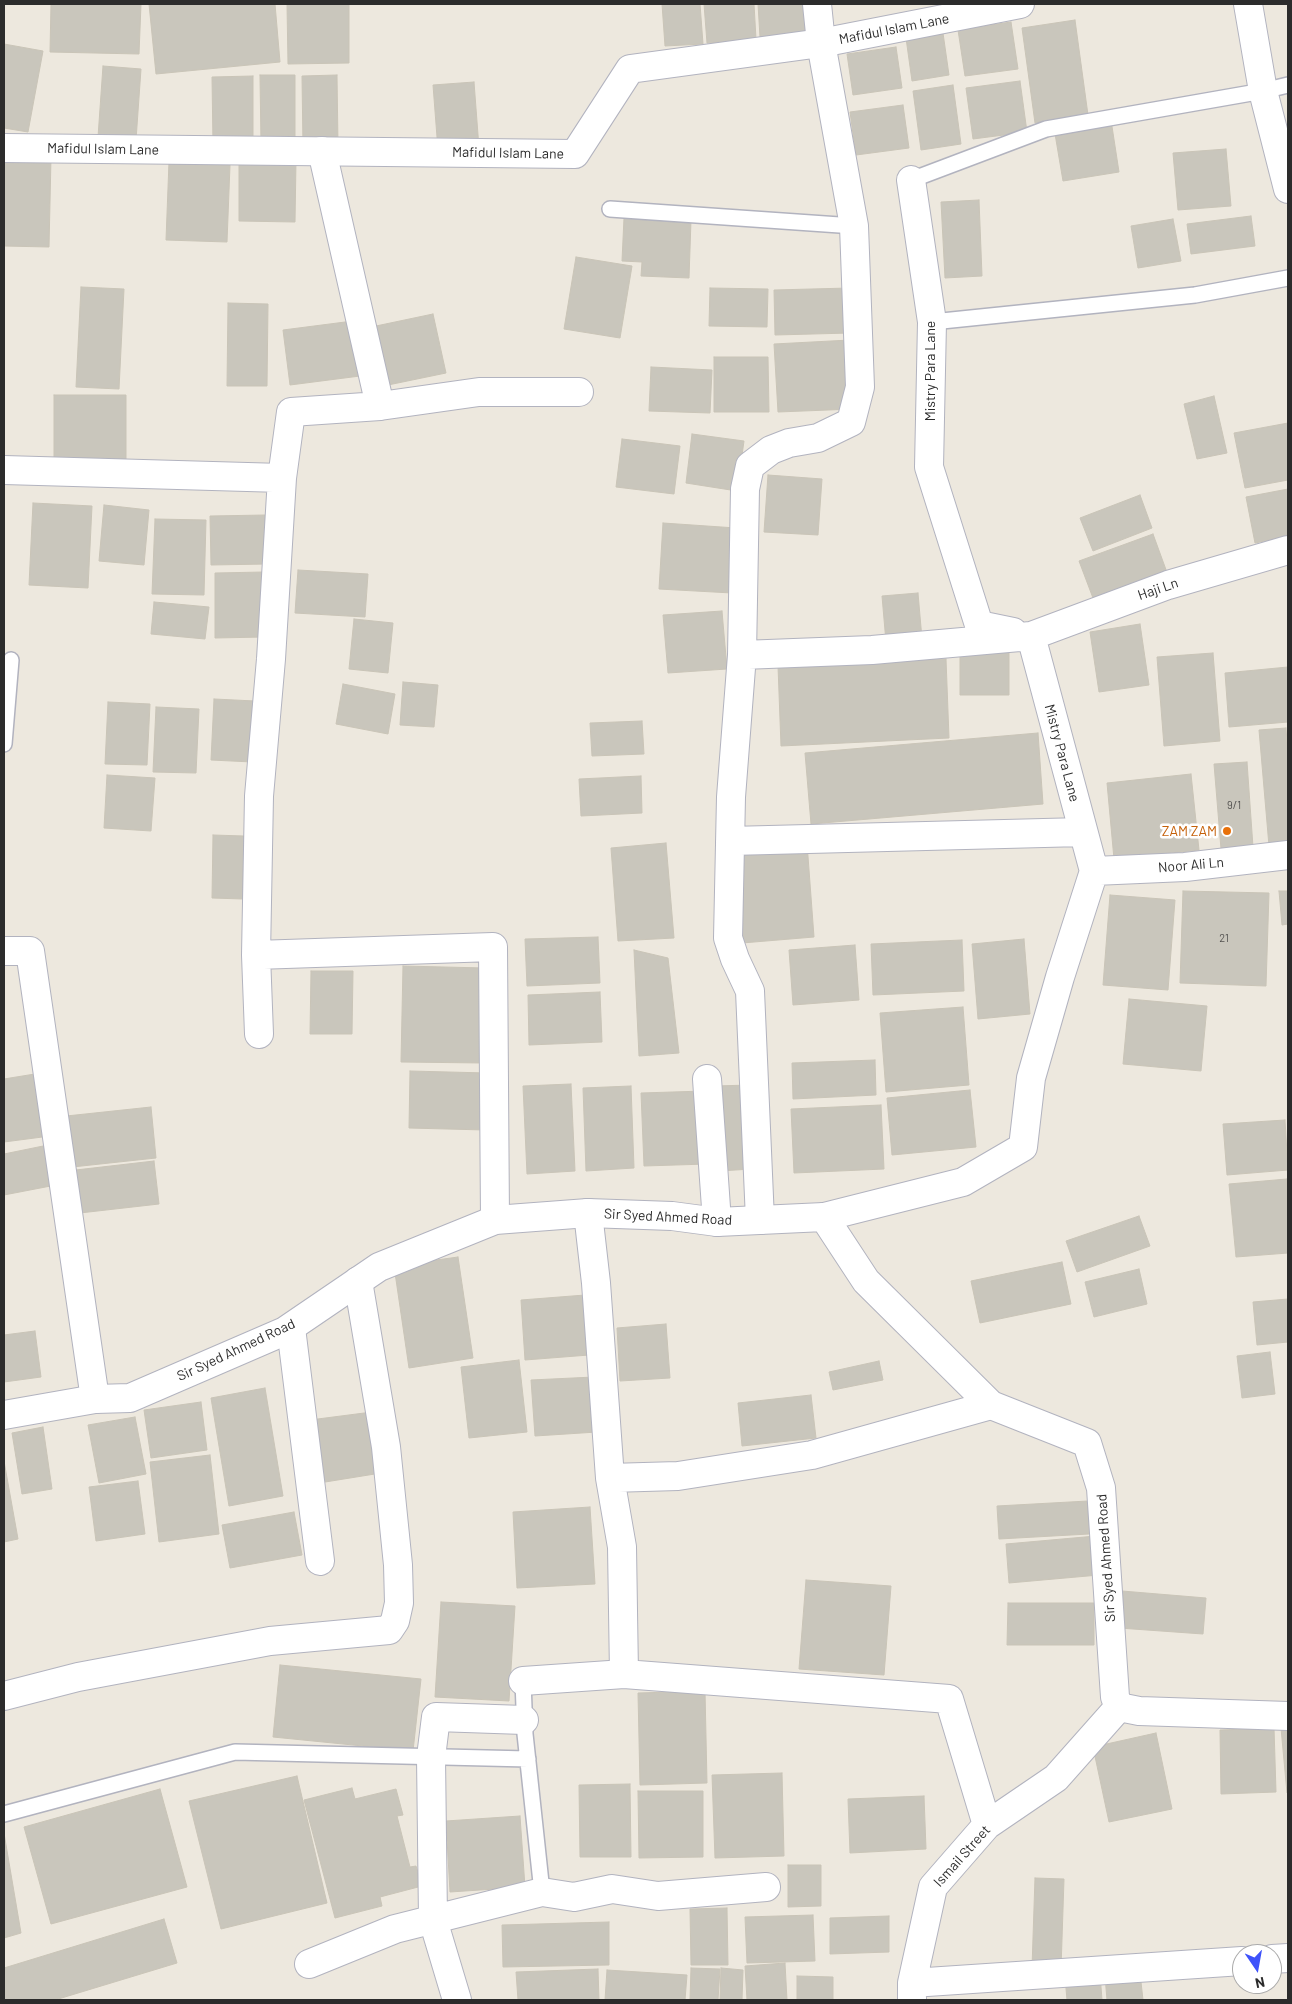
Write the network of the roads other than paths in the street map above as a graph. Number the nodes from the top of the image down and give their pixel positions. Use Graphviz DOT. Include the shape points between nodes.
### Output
graph roads {
  1 [pos="817,4"];
  2 [pos="1020,4"];
  3 [pos="1248,4"];
  4 [pos="821,43"];
  5 [pos="1276,88"];
  6 [pos="4,148"];
  7 [pos="322,151"];
  8 [pos="911,180"];
  9 [pos="1288,189"];
  10 [pos="610,209"];
  11 [pos="854,226"];
  12 [pos="1288,278"];
  13 [pos="932,322"];
  14 [pos="579,392"];
  15 [pos="380,406"];
  16 [pos="4,470"];
  17 [pos="282,478"];
  18 [pos="1288,550"];
  19 [pos="1031,636"];
  20 [pos="742,655"];
  21 [pos="11,660"];
  22 [pos="4,744"];
  23 [pos="1083,832"];
  24 [pos="730,841"];
  25 [pos="1288,855"];
  26 [pos="1094,871"];
  27 [pos="4,951"];
  28 [pos="256,955"];
  29 [pos="259,1034"];
  30 [pos="707,1079"];
  31 [pos="588,1213"];
  32 [pos="824,1217"];
  33 [pos="494,1220"];
  34 [pos="760,1220"];
  35 [pos="717,1222"];
  36 [pos="358,1281"];
  37 [pos="291,1328"];
  38 [pos="95,1399"];
  39 [pos="991,1405"];
  40 [pos="4,1415"];
  41 [pos="610,1478"];
  42 [pos="320,1561"];
  43 [pos="624,1674"];
  44 [pos="523,1681"];
  45 [pos="4,1696"];
  46 [pos="1119,1707"];
  47 [pos="1288,1716"];
  48 [pos="524,1720"];
  49 [pos="431,1757"];
  50 [pos="528,1760"];
  51 [pos="4,1814"];
  52 [pos="987,1826"];
  53 [pos="766,1887"];
  54 [pos="542,1892"];
  55 [pos="433,1920"];
  56 [pos="1232,1963"];
  57 [pos="310,1964"];
  58 [pos="912,1991"];
  59 [pos="458,2000"];
  1 -- 4 [label="street"];
  2 -- 4 [label="street, Mafidul Islam Lane"];
  3 -- 5 [label="street"];
  4 -- 7 [label="street, Mafidul Islam Lane" via="630,69 575,154"];
  4 -- 11 [label="street"];
  5 -- 8 [label="lane, Mistry Para Lane" via="1046,128"];
  5 -- 9 [label="street"];
  6 -- 7 [label="street, Mafidul Islam Lane"];
  7 -- 15 [label="street"];
  8 -- 13 [label="street, Mistry Para Lane"];
  10 -- 11 [label="lane"];
  11 -- 20 [label="street" via="860,387 851,422 818,438 771,450 750,466 745,489"];
  12 -- 13 [label="lane" via="1195,296"];
  13 -- 19 [label="street, Mistry Para Lane" via="929,467 980,625"];
  14 -- 15 [label="street" via="479,392"];
  15 -- 17 [label="street" via="291,412"];
  16 -- 17 [label="street"];
  17 -- 28 [label="street" via="259,796"];
  18 -- 19 [label="street, Haji Ln" via="1168,585"];
  19 -- 20 [label="street, Haji Ln" via="872,650"];
  19 -- 23 [label="street, Mistry Para Lane"];
  20 -- 24 [label="street"];
  21 -- 22 [label="lane"];
  23 -- 24 [label="street"];
  23 -- 26 [label="street, Mistry Para Lane"];
  24 -- 34 [label="street" via="728,938 750,991"];
  25 -- 26 [label="street, Noor Ali Ln" via="1185,867"];
  26 -- 32 [label="street" via="1031,1078 1023,1147 963,1182"];
  27 -- 38 [label="street" via="30,951"];
  28 -- 29 [label="street"];
  28 -- 33 [label="street" via="493,947"];
  30 -- 35 [label="street"];
  31 -- 33 [label="street, Sir Syed Ahmed Road"];
  31 -- 35 [label="street, Sir Syed Ahmed Road" via="672,1216"];
  31 -- 41 [label="street"];
  32 -- 34 [label="street, Sir Syed Ahmed Road"];
  32 -- 39 [label="street, Sir Syed Ahmed Road" via="866,1281"];
  33 -- 36 [label="street, Sir Syed Ahmed Road" via="379,1267"];
  34 -- 35 [label="street, Sir Syed Ahmed Road"];
  36 -- 37 [label="street, Sir Syed Ahmed Road"];
  36 -- 45 [label="street" via="386,1448 398,1565 399,1603 395,1621 389,1630 270,1641 78,1677"];
  37 -- 38 [label="street, Sir Syed Ahmed Road" via="130,1398"];
  37 -- 42 [label="street"];
  38 -- 40 [label="street, Sir Syed Ahmed Road"];
  39 -- 41 [label="street" via="812,1454 678,1476"];
  39 -- 46 [label="street, Sir Syed Ahmed Road" via="1088,1444 1101,1488 1115,1697"];
  41 -- 43 [label="street" via="622,1548"];
  43 -- 44 [label="street"];
  43 -- 52 [label="street" via="949,1699"];
  44 -- 48 [label="lane"];
  46 -- 47 [label="street" via="1139,1712"];
  46 -- 52 [label="street, Ismail Street" via="1056,1778"];
  48 -- 49 [label="street" via="436,1717"];
  48 -- 50 [label="lane"];
  49 -- 50 [label="lane"];
  49 -- 51 [label="lane" via="235,1752"];
  49 -- 55 [label="street"];
  50 -- 54 [label="lane"];
  52 -- 58 [label="street, Ismail Street" via="933,1887"];
  53 -- 54 [label="street" via="658,1896 612,1889 574,1897"];
  54 -- 55 [label="street"];
  55 -- 57 [label="street" via="395,1929"];
  55 -- 59 [label="street"];
  56 -- 58 [label="street"];
}
